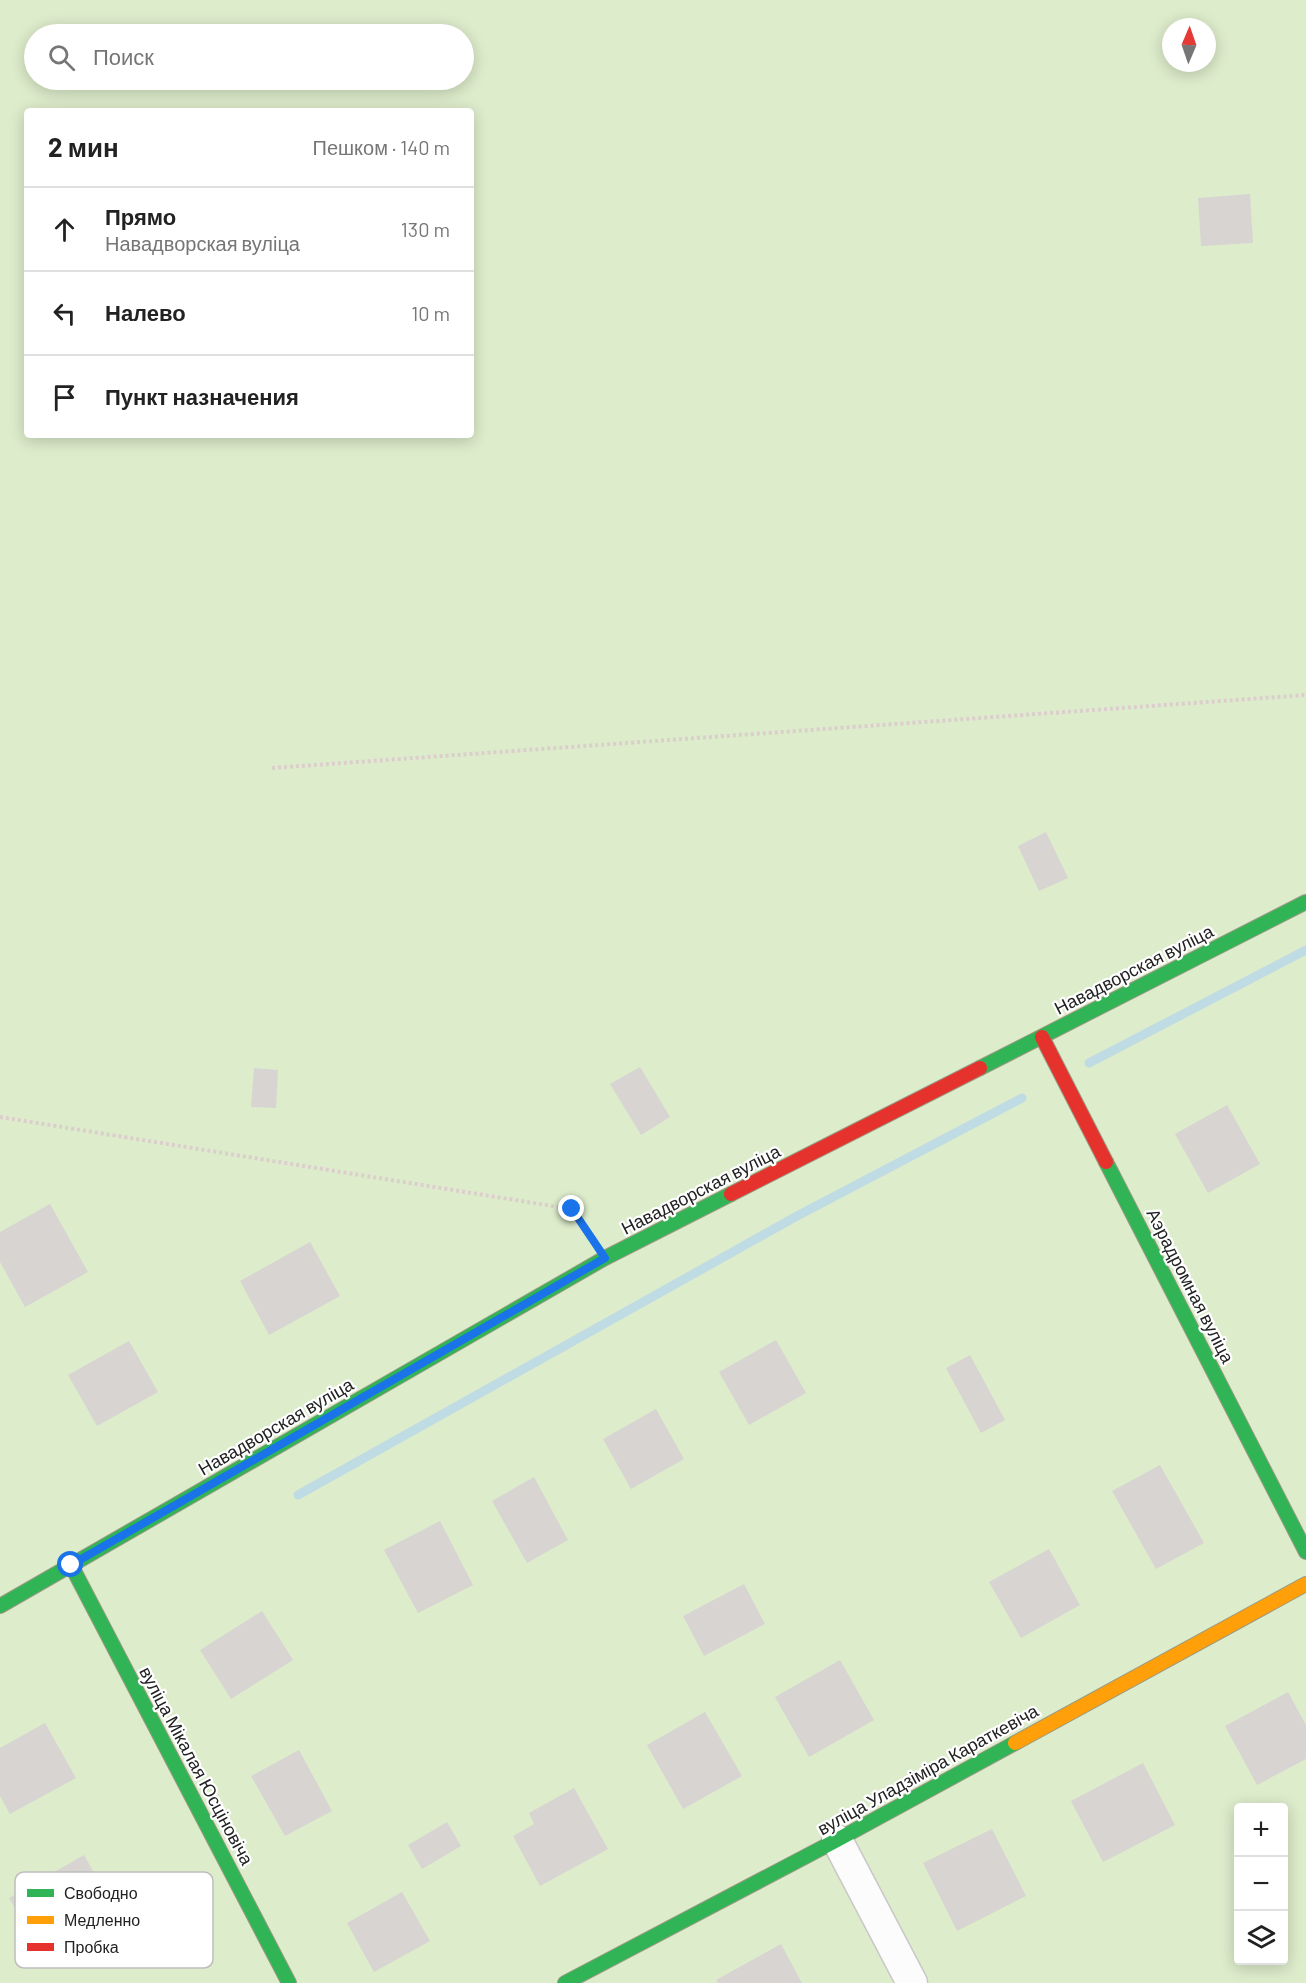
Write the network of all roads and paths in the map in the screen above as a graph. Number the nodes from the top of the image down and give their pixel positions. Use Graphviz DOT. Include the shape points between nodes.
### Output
graph roads {
  1 [pos="1306,695"];
  2 [pos="272,768"];
  3 [pos="1306,902"];
  4 [pos="1042,1037"];
  5 [pos="0,1117"];
  6 [pos="605,1258"];
  7 [pos="1306,1552"];
  8 [pos="71,1565"];
  9 [pos="1306,1584"];
  10 [pos="0,1606"];
  11 [pos="837,1840"];
  12 [pos="289,1983"];
  13 [pos="565,1983"];
  14 [pos="912,1983"];
  1 -- 2 [label="path"];
  3 -- 4 [label="street, Навадворская вуліца"];
  4 -- 6 [label="street, Навадворская вуліца"];
  4 -- 7 [label="street, Аэрадромная вуліца"];
  5 -- 6 [label="path" via="572,1209"];
  6 -- 8 [label="street, Навадворская вуліца"];
  8 -- 10 [label="street, Навадворская вуліца"];
  8 -- 12 [label="street, вуліца Мікалая Юсціновіча"];
  9 -- 11 [label="street, вуліца Уладзіміра Караткевіча"];
  11 -- 13 [label="street, вуліца Уладзіміра Караткевіча"];
  11 -- 14 [label="street"];
}
